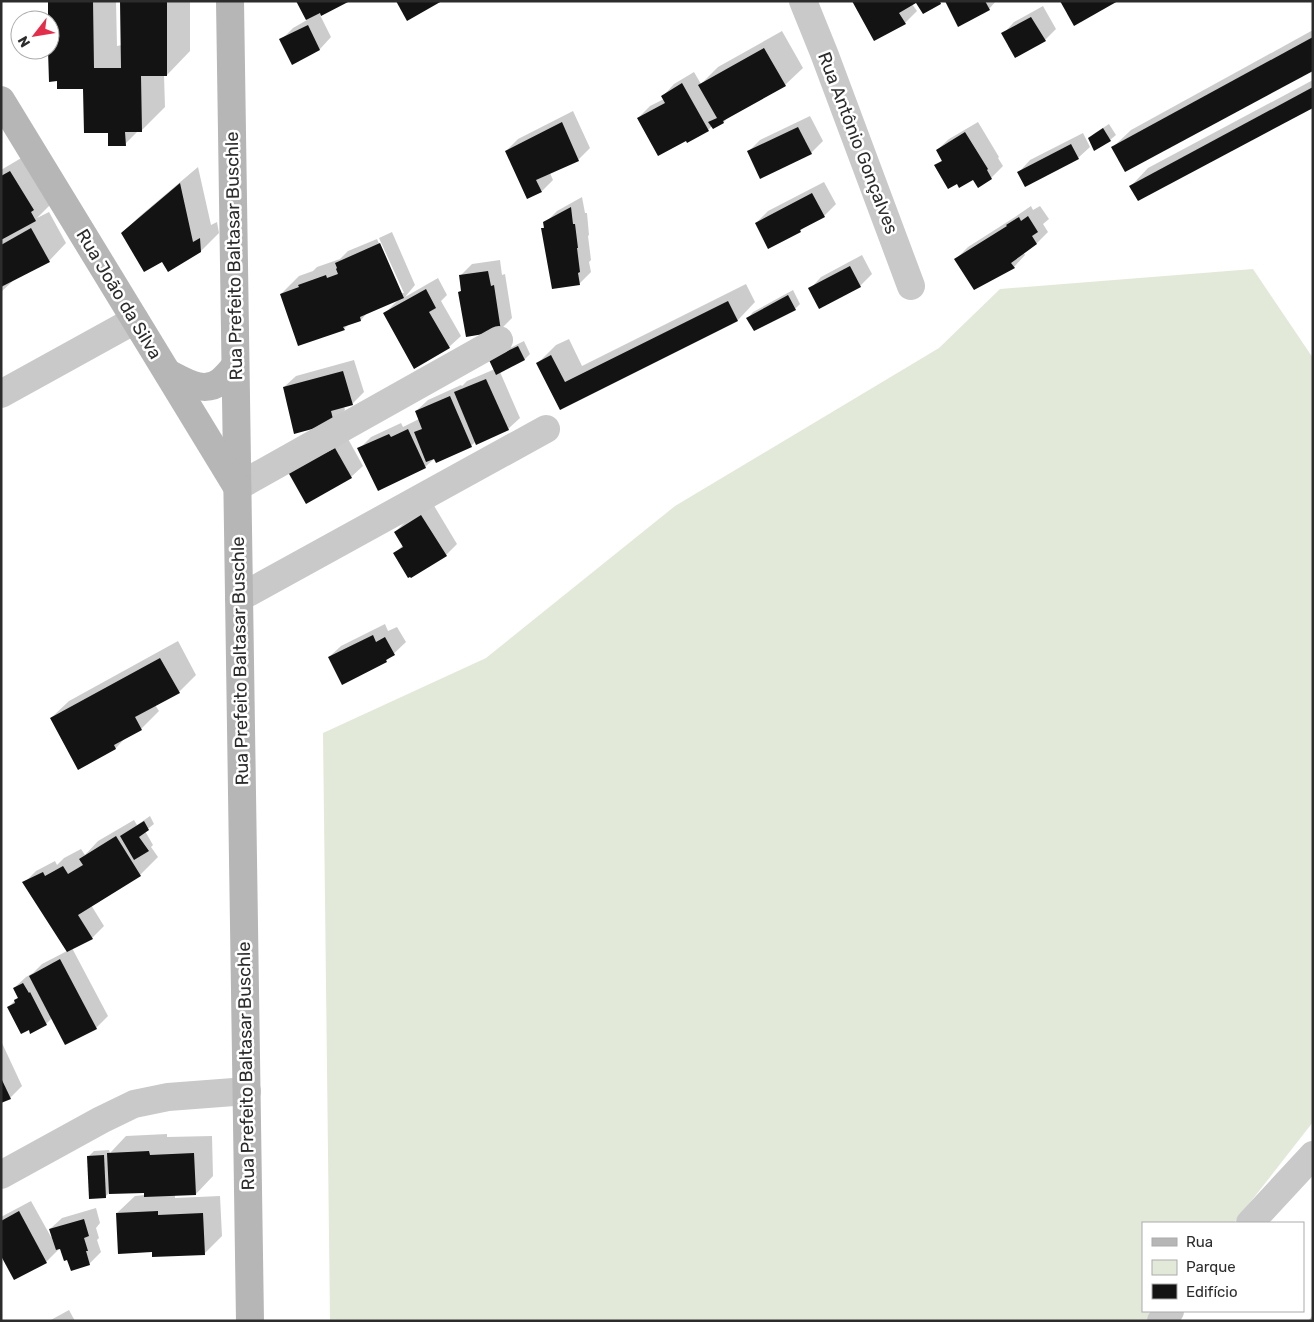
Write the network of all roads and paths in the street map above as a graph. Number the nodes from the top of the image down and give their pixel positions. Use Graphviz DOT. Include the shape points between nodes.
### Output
graph roads {
  1 [pos="230,1"];
  2 [pos="802,1"];
  3 [pos="1,100"];
  4 [pos="911,286"];
  5 [pos="135,320"];
  6 [pos="499,340"];
  7 [pos="235,366"];
  8 [pos="168,373"];
  9 [pos="1,394"];
  10 [pos="546,429"];
  11 [pos="237,487"];
  12 [pos="239,598"];
  13 [pos="247,1091"];
  14 [pos="1313,1155"];
  15 [pos="1,1175"];
  16 [pos="1251,1222"];
  17 [pos="250,1321"];
  1 -- 7 [label="main road, Rua Prefeito Baltasar Buschle"];
  2 -- 4 [label="street, Rua Antônio Gonçalves"];
  3 -- 5 [label="main road, Rua João da Silva"];
  5 -- 8 [label="main road, Rua João da Silva"];
  5 -- 9 [label="street"];
  6 -- 11 [label="street"];
  7 -- 8 [label="main road" via="220,382 210,387 196,387"];
  7 -- 11 [label="main road, Rua Prefeito Baltasar Buschle"];
  8 -- 11 [label="main road, Rua João da Silva"];
  10 -- 12 [label="street"];
  11 -- 12 [label="main road, Rua Prefeito Baltasar Buschle"];
  12 -- 13 [label="main road, Rua Prefeito Baltasar Buschle"];
  13 -- 15 [label="street" via="168,1097 134,1104"];
  13 -- 17 [label="main road, Rua Prefeito Baltasar Buschle"];
  14 -- 16 [label="street"];
}
